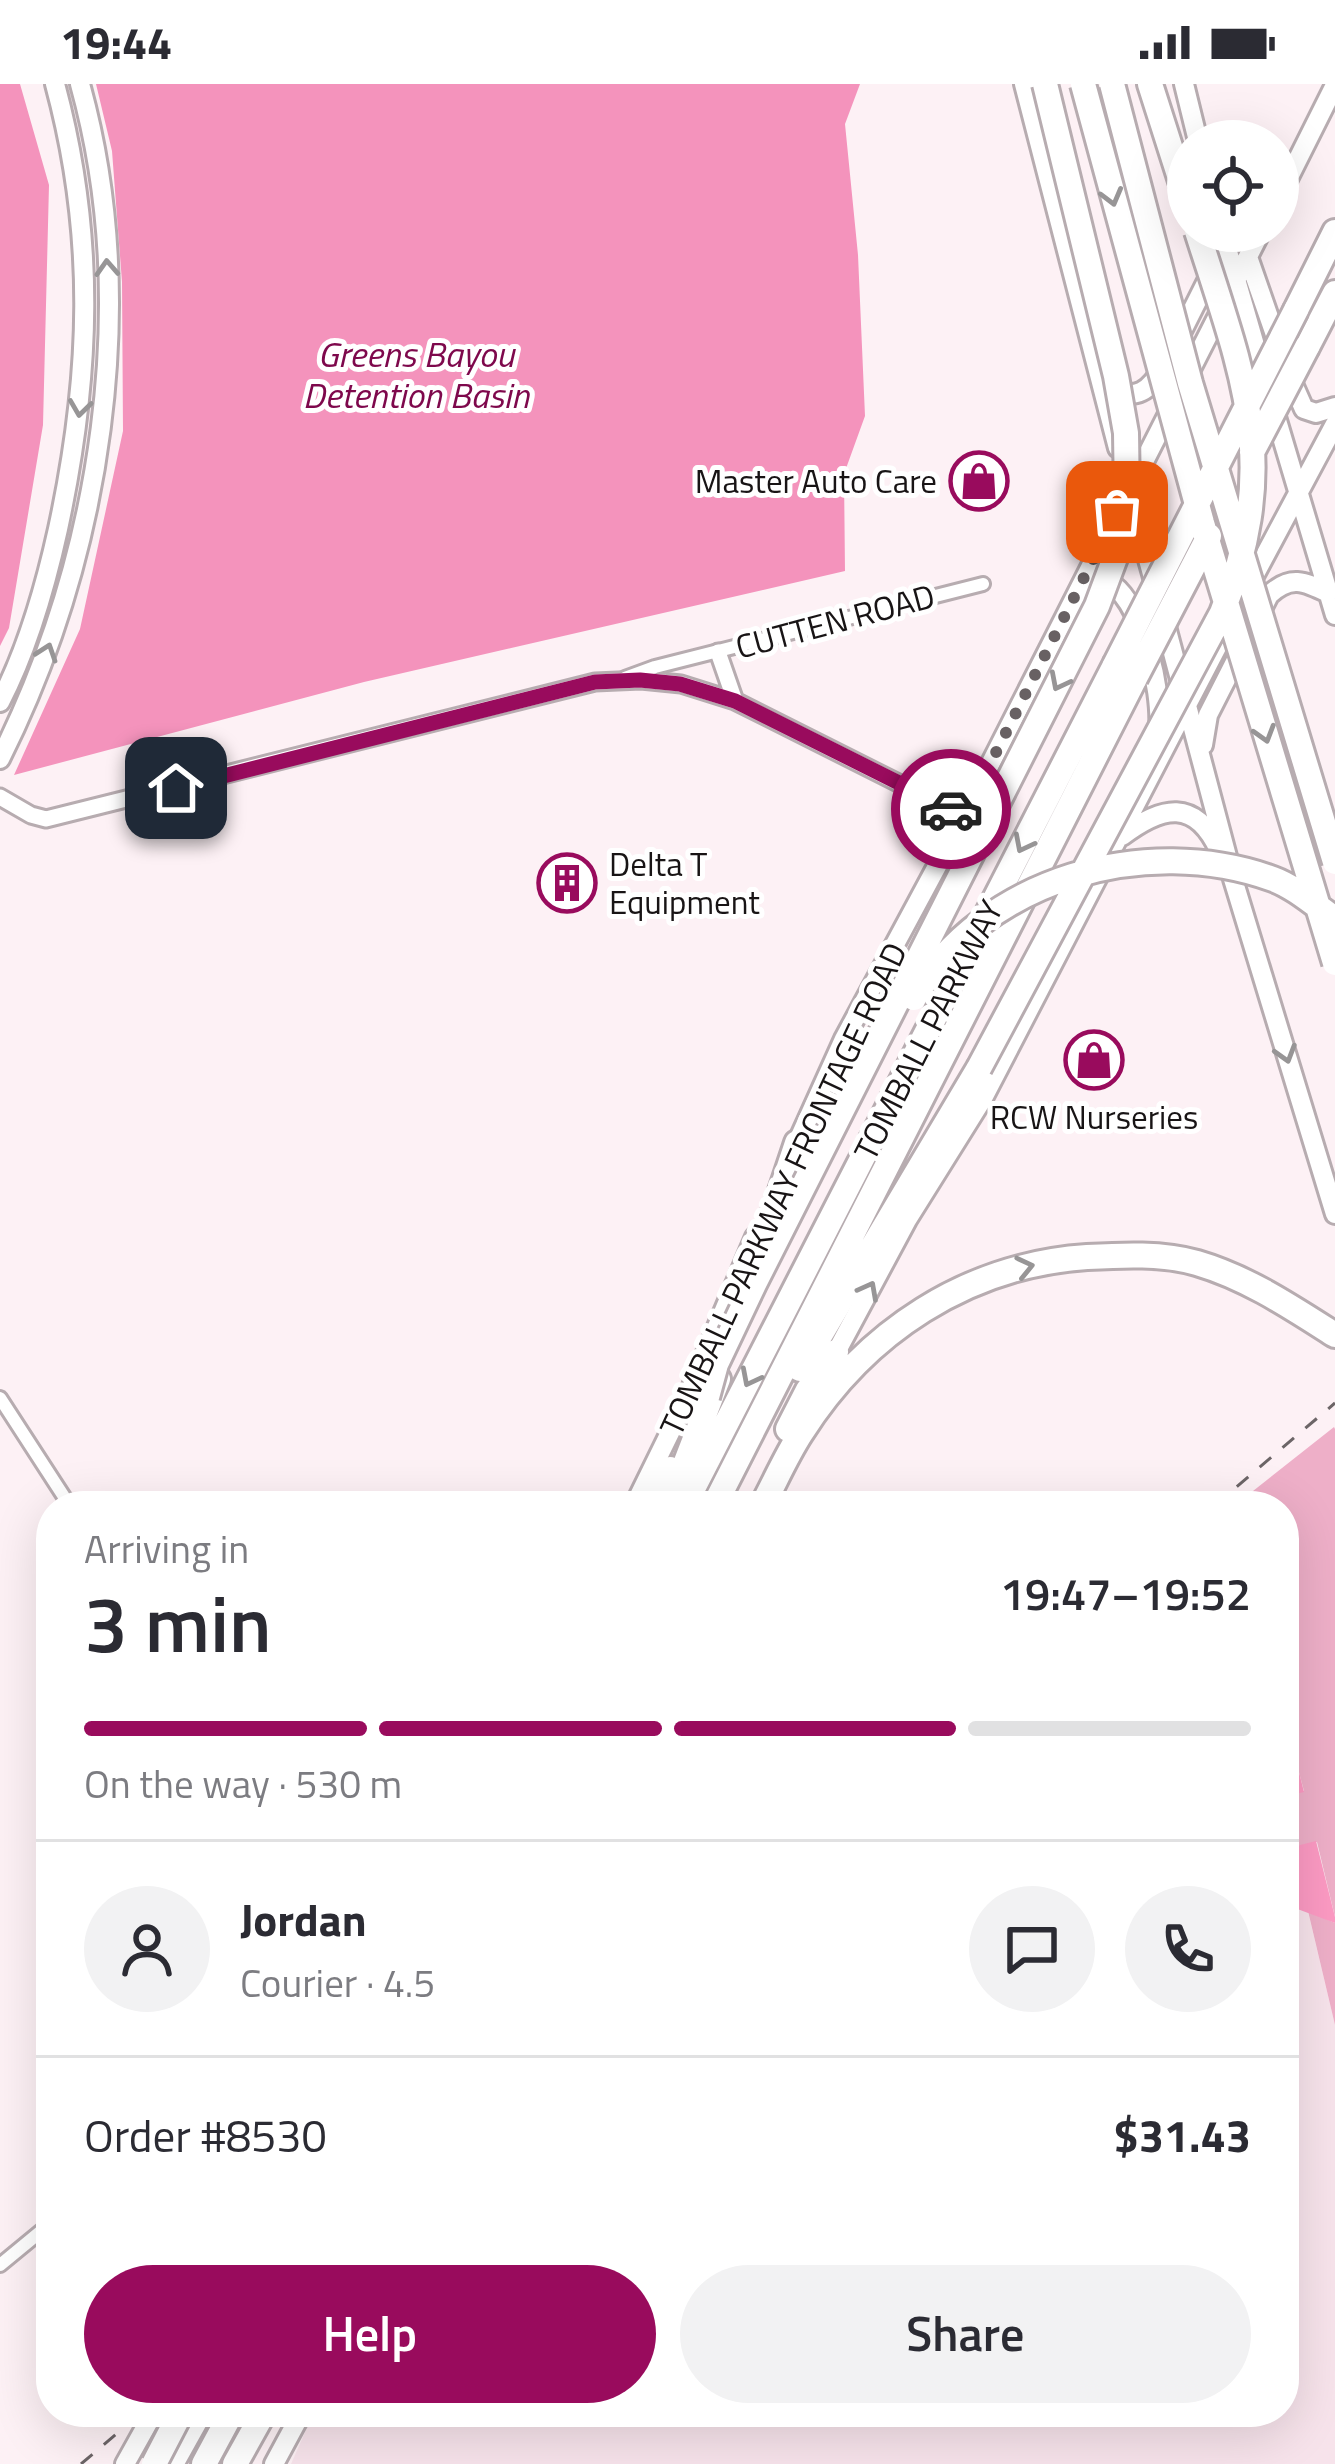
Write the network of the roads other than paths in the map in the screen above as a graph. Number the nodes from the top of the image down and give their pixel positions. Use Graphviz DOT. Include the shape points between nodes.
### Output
graph roads {
  1 [pos="56,84"];
  2 [pos="80,84"];
  3 [pos="1024,84"];
  4 [pos="1045,84"];
  5 [pos="1083,84"];
  6 [pos="1112,84"];
  7 [pos="1150,84"];
  8 [pos="1184,84"];
  9 [pos="1335,85"];
  10 [pos="1193,120"];
  11 [pos="1167,137"];
  12 [pos="1299,156"];
  13 [pos="1335,232"];
  14 [pos="1203,252"];
  15 [pos="1216,252"];
  16 [pos="1227,252"];
  17 [pos="1250,252"];
  18 [pos="1248,257"];
  19 [pos="1236,283"];
  20 [pos="1335,293"];
  21 [pos="1197,355"];
  22 [pos="1261,369"];
  23 [pos="1100,376"];
  24 [pos="1335,407"];
  25 [pos="1335,424"];
  26 [pos="1129,488"];
  27 [pos="1298,491"];
  28 [pos="983,584"];
  29 [pos="1328,593"];
  30 [pos="1163,615"];
  31 [pos="1335,615"];
  32 [pos="1227,627"];
  33 [pos="1056,631"];
  34 [pos="718,652"];
  35 [pos="1125,672"];
  36 [pos="619,681"];
  37 [pos="735,701"];
  38 [pos="0,702"];
  39 [pos="1188,706"];
  40 [pos="1202,756"];
  41 [pos="0,759"];
  42 [pos="1147,785"];
  43 [pos="0,797"];
  44 [pos="964,816"];
  45 [pos="1118,838"];
  46 [pos="1335,862"];
  47 [pos="1233,879"];
  48 [pos="1335,919"];
  49 [pos="1335,963"];
  50 [pos="797,1143"];
  51 [pos="1335,1214"];
  52 [pos="1335,1335"];
  53 [pos="836,1352"];
  54 [pos="707,1397"];
  55 [pos="0,1398"];
  56 [pos="60,1491"];
  57 [pos="641,1491"];
  58 [pos="659,1491"];
  59 [pos="675,1491"];
  60 [pos="692,1491"];
  61 [pos="724,1491"];
  62 [pos="726,1491"];
  63 [pos="763,1491"];
  64 [pos="765,1491"];
  65 [pos="36,2236"];
  66 [pos="0,2266"];
  67 [pos="151,2427"];
  68 [pos="169,2427"];
  69 [pos="192,2427"];
  70 [pos="224,2427"];
  71 [pos="256,2427"];
  72 [pos="294,2427"];
  73 [pos="144,2460"];
  74 [pos="171,2464"];
  75 [pos="204,2464"];
  76 [pos="235,2464"];
  77 [pos="274,2464"];
  1 -- 38 [label="main road, one-way" via="82,215 84,380 48,575"];
  41 -- 2 [label="main road, one-way" via="53,636 96,458 104,212"];
  3 -- 23 [label="main road"];
  4 -- 54 [label="highway, one-way, bridge" via="1126,433 1119,547 1087,627 754,1284"];
  5 -- 49 [label="highway, one-way, bridge" via="1195,500"];
  6 -- 46 [label="highway, bridge" via="1190,383"];
  7 -- 11 [label="highway"];
  8 -- 10 [label="main road"];
  9 -- 12 [label="main road"];
  13 -- 35 [label="highway, TOMBALL PARKWAY, bridge"];
  14 -- 62 [label="highway, bridge" via="1250,409 1255,466 1237,574 1222,613 979,1068"];
  15 -- 23 [label="main road" via="1208,283 1153,385 1123,395"];
  16 -- 19 [label="main road"];
  17 -- 18 [label="main road, TOMBALL PARKWAY FRONTAGE ROAD"];
  18 -- 19 [label="main road, TOMBALL PARKWAY FRONTAGE ROAD"];
  18 -- 24 [label="main road" via="1304,409"];
  19 -- 21 [label="main road, TOMBALL PARKWAY FRONTAGE ROAD"];
  19 -- 22 [label="main road"];
  20 -- 35 [label="highway, TOMBALL PARKWAY, bridge"];
  21 -- 22 [label="main road" via="1240,352"];
  21 -- 26 [label="main road, TOMBALL PARKWAY FRONTAGE ROAD"];
  22 -- 27 [label="main road"];
  23 -- 26 [label="main road"];
  25 -- 27 [label="main road"];
  26 -- 30 [label="main road"];
  26 -- 33 [label="main road, TOMBALL PARKWAY FRONTAGE ROAD"];
  27 -- 29 [label="main road"];
  27 -- 32 [label="main road"];
  28 -- 34 [label="street, CUTTEN ROAD"];
  29 -- 31 [label="main road"];
  29 -- 40 [label="main road" via="1293,580 1269,595 1208,715"];
  30 -- 32 [label="main road" via="1188,645 1210,642"];
  30 -- 39 [label="main road"];
  32 -- 39 [label="main road"];
  33 -- 42 [label="main road" via="1103,585 1135,608 1161,707"];
  33 -- 44 [label="main road, TOMBALL PARKWAY FRONTAGE ROAD"];
  34 -- 36 [label="street, CUTTEN ROAD"];
  34 -- 37 [label="street"];
  35 -- 60 [label="highway, TOMBALL PARKWAY, one-way"];
  35 -- 61 [label="highway, TOMBALL PARKWAY"];
  36 -- 37 [label="street, CUTTEN ROAD" via="680,684"];
  36 -- 43 [label="street, CUTTEN ROAD" via="46,818"];
  37 -- 44 [label="street, CUTTEN ROAD"];
  39 -- 40 [label="main road"];
  39 -- 42 [label="main road"];
  40 -- 47 [label="main road"];
  42 -- 45 [label="main road"];
  44 -- 50 [label="main road, TOMBALL PARKWAY FRONTAGE ROAD"];
  45 -- 47 [label="main road" via="1163,812 1196,817"];
  53 -- 45 [label="main road, one-way" via="982,1100"];
  47 -- 51 [label="main road, one-way"];
  48 -- 54 [label="highway, bridge" via="1278,880 1218,863 1168,862 1058,879 967,933 924,979 892,1036"];
  50 -- 57 [label="main road, TOMBALL PARKWAY FRONTAGE ROAD"];
  50 -- 59 [label="highway"];
  64 -- 52 [label="highway, one-way" via="830,1390 873,1344 927,1305 1000,1273 1121,1255 1194,1262 1270,1292"];
  53 -- 63 [label="highway" via="808,1390"];
  54 -- 58 [label="highway"];
  55 -- 56 [label="street"];
  65 -- 66 [label="street"];
  67 -- 73 [label="main road"];
  68 -- 73 [label="highway, bridge"];
  69 -- 74 [label="highway"];
  70 -- 75 [label="highway"];
  71 -- 76 [label="highway"];
  72 -- 77 [label="main road"];
}
